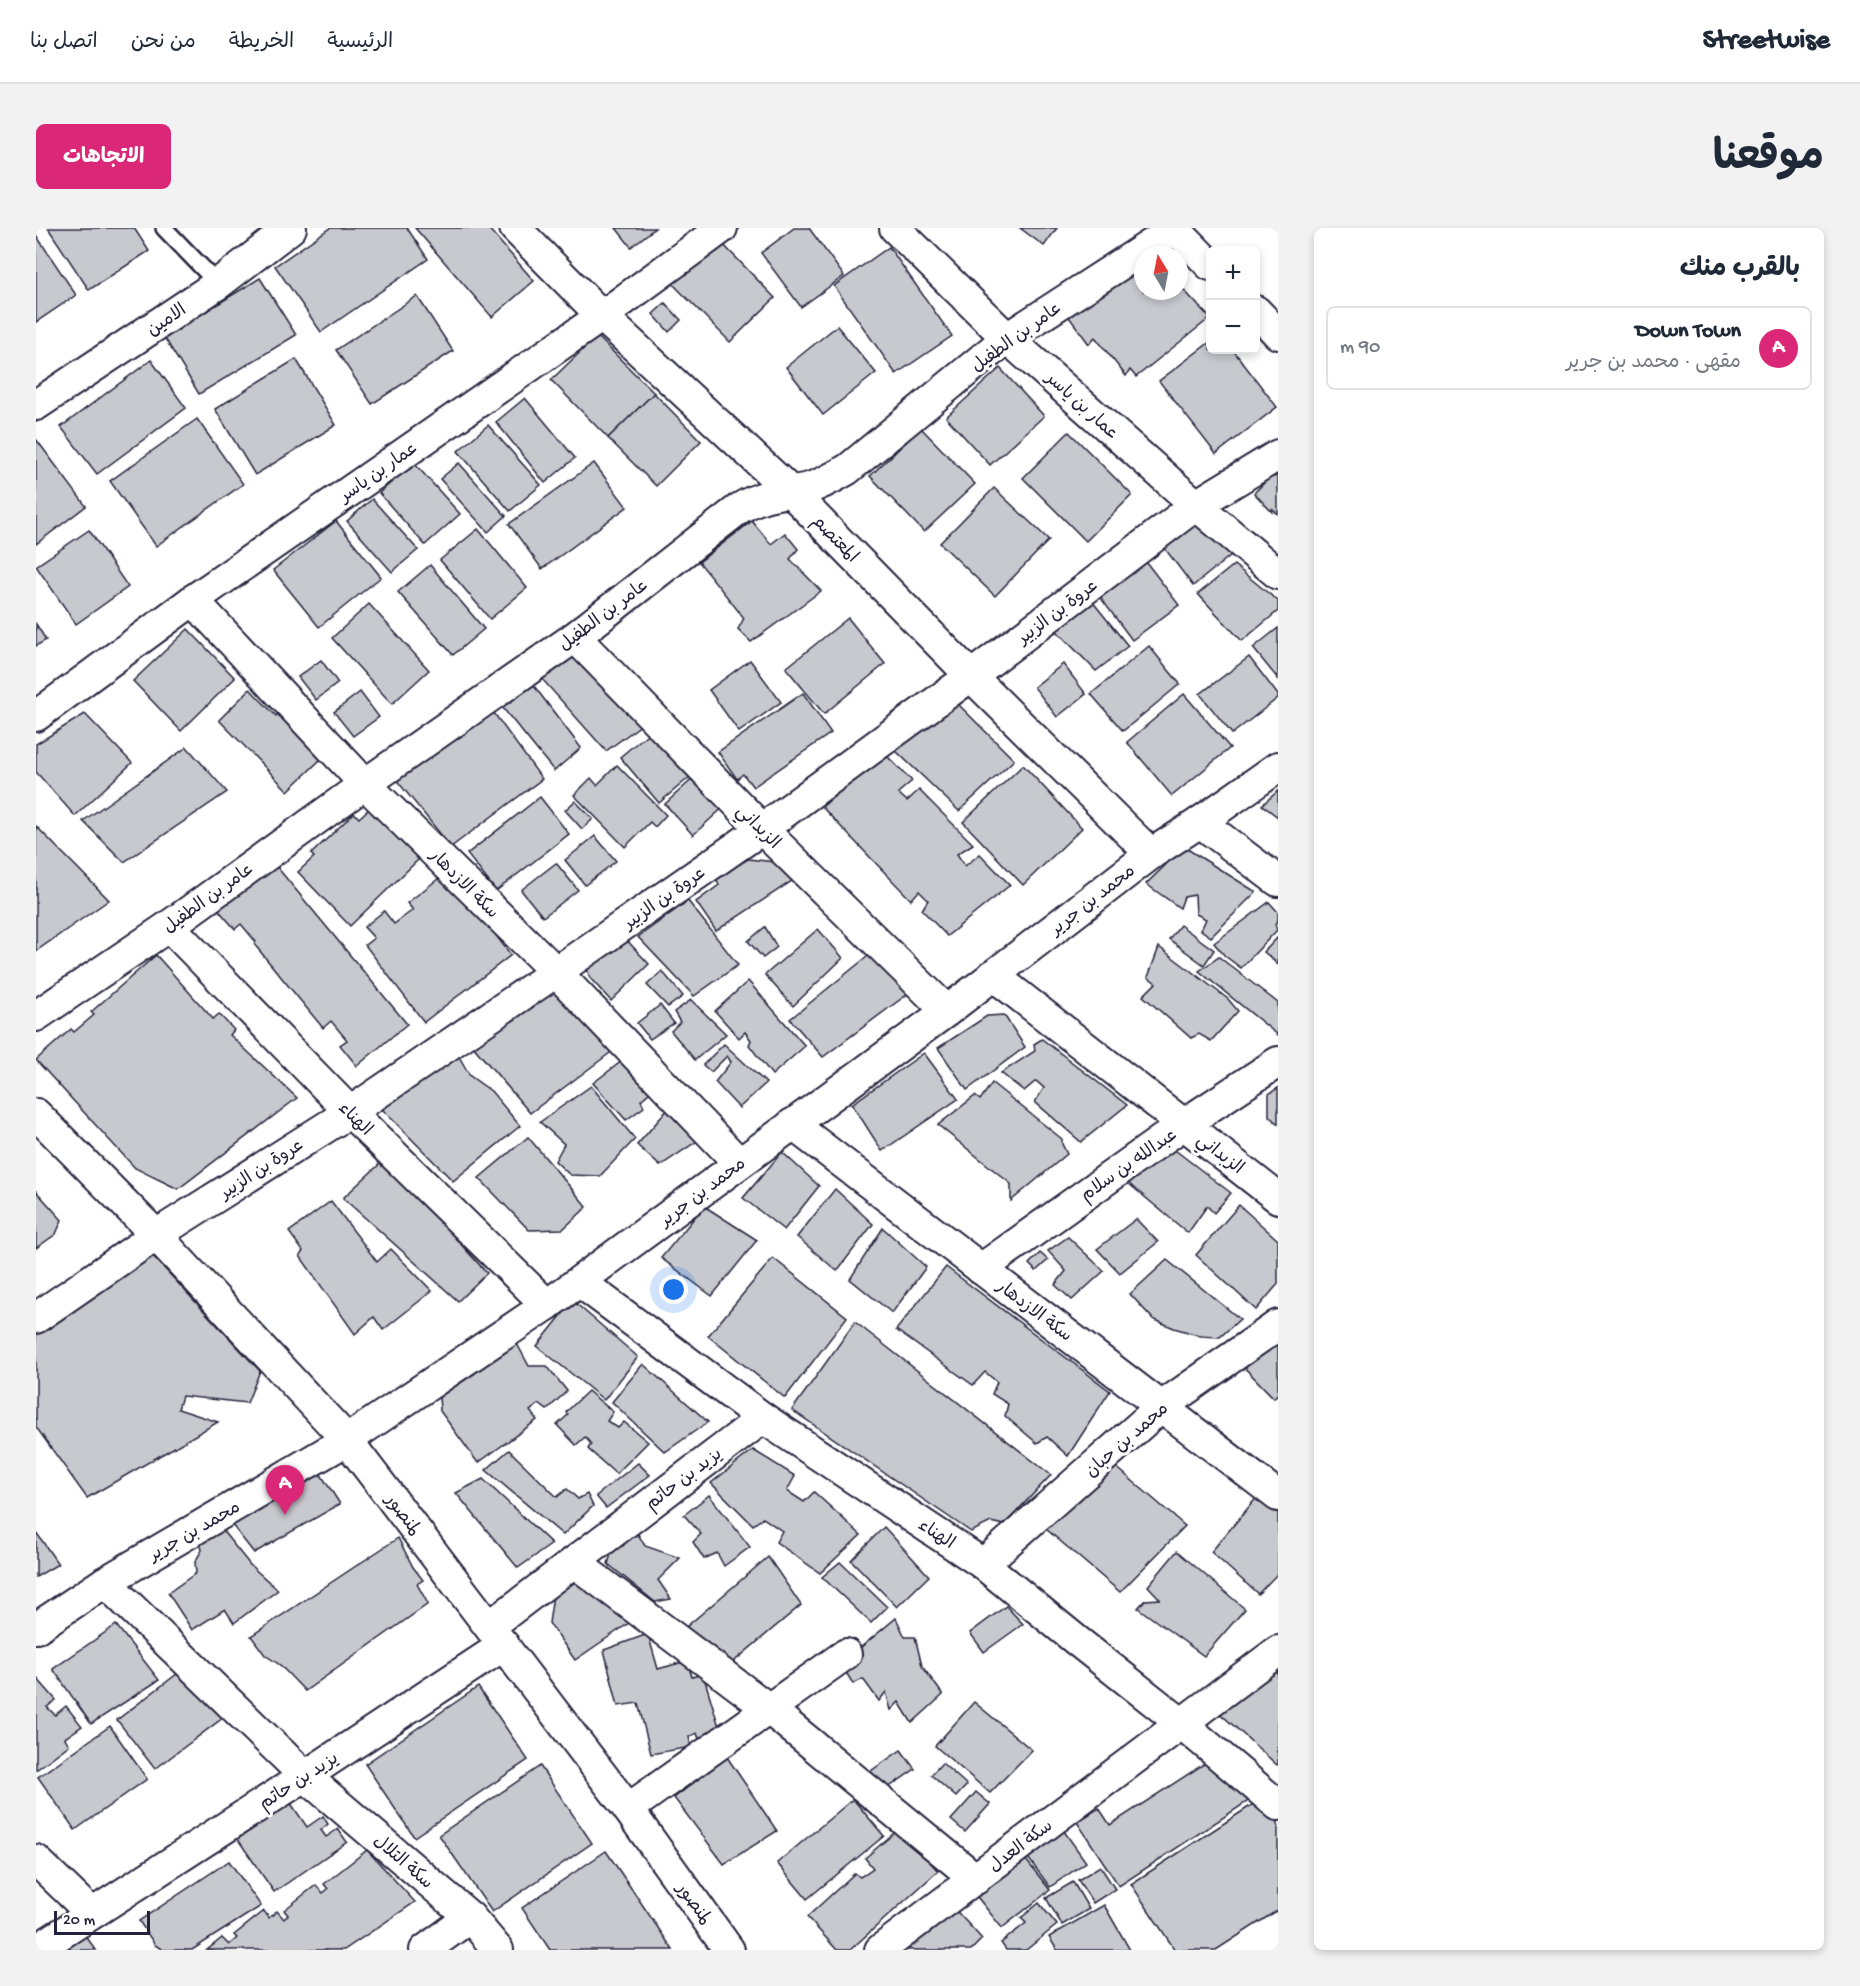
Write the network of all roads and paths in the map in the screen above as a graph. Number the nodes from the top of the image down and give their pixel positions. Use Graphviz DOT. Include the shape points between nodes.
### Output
graph roads {
  1 [pos="164,228"];
  2 [pos="291,228"];
  3 [pos="515,228"];
  4 [pos="722,228"];
  5 [pos="895,228"];
  6 [pos="1174,228"];
  7 [pos="1206,261"];
  8 [pos="218,284"];
  9 [pos="1260,315"];
  10 [pos="602,316"];
  11 [pos="1278,334"];
  12 [pos="1007,338"];
  13 [pos="36,405"];
  14 [pos="1278,455"];
  15 [pos="790,491"];
  16 [pos="1196,505"];
  17 [pos="1278,574"];
  18 [pos="193,600"];
  19 [pos="575,637"];
  20 [pos="971,676"];
  21 [pos="36,716"];
  22 [pos="1278,767"];
  23 [pos="365,784"];
  24 [pos="1200,822"];
  25 [pos="762,829"];
  26 [pos="1150,854"];
  27 [pos="1278,881"];
  28 [pos="169,926"];
  29 [pos="556,972"];
  30 [pos="993,975"];
  31 [pos="947,1011"];
  32 [pos="36,1016"];
  33 [pos="1278,1062"];
  34 [pos="350,1112"];
  35 [pos="36,1114"];
  36 [pos="792,1124"];
  37 [pos="1184,1124"];
  38 [pos="739,1163"];
  39 [pos="1278,1198"];
  40 [pos="156,1235"];
  41 [pos="981,1269"];
  42 [pos="580,1282"];
  43 [pos="547,1305"];
  44 [pos="36,1318"];
  45 [pos="1278,1325"];
  46 [pos="1161,1407"];
  47 [pos="763,1418"];
  48 [pos="347,1440"];
  49 [pos="1278,1496"];
  50 [pos="574,1562"];
  51 [pos="983,1564"];
  52 [pos="105,1582"];
  53 [pos="36,1628"];
  54 [pos="497,1636"];
  55 [pos="1278,1651"];
  56 [pos="846,1654"];
  57 [pos="769,1709"];
  58 [pos="1180,1723"];
  59 [pos="305,1776"];
  60 [pos="1278,1805"];
  61 [pos="628,1809"];
  62 [pos="36,1860"];
  63 [pos="976,1878"];
  64 [pos="91,1912"];
  65 [pos="470,1917"];
  66 [pos="36,1950"];
  67 [pos="425,1950"];
  68 [pos="498,1950"];
  69 [pos="729,1950"];
  70 [pos="880,1950"];
  1 -- 8 [label="lane"];
  2 -- 8 [label="street, الامين"];
  3 -- 10 [label="street, المعتصم"];
  4 -- 10 [label="street, عمار بن ياسر"];
  5 -- 12 [label="street, عمار بن ياسر"];
  6 -- 7 [label="street"];
  6 -- 12 [label="street, عامر بن الطفيل"];
  8 -- 13 [label="street, الامين"];
  9 -- 11 [label="street"];
  10 -- 15 [label="street, المعتصم"];
  10 -- 18 [label="street, عمار بن ياسر"];
  12 -- 15 [label="street, عامر بن الطفيل" via="848,469 830,480"];
  12 -- 16 [label="street, عمار بن ياسر"];
  14 -- 16 [label="street, عروة بن الزبير"];
  15 -- 19 [label="street, عامر بن الطفيل" via="755,499 740,508"];
  15 -- 20 [label="street, المعتصم"];
  16 -- 17 [label="street, عمار بن ياسر"];
  16 -- 20 [label="street, عروة بن الزبير"];
  18 -- 21 [label="street, عمار بن ياسر"];
  18 -- 23 [label="street, سكة الازدهار"];
  19 -- 23 [label="street, عامر بن الطفيل"];
  19 -- 25 [label="street, الزبداني"];
  20 -- 25 [label="street, عروة بن الزبير"];
  20 -- 26 [label="street, المعتصم"];
  22 -- 24 [label="street, محمد بن جرير"];
  23 -- 28 [label="street, عامر بن الطفيل"];
  23 -- 29 [label="street, سكة الازدهار"];
  24 -- 26 [label="street, محمد بن جرير"];
  24 -- 27 [label="street"];
  25 -- 29 [label="street, عروة بن الزبير"];
  25 -- 31 [label="street, الزبداني"];
  26 -- 30 [label="street, محمد بن جرير"];
  28 -- 32 [label="street, عامر بن الطفيل"];
  28 -- 34 [label="street, الهناء"];
  29 -- 34 [label="street, عروة بن الزبير"];
  29 -- 38 [label="street, سكة الازدهار"];
  30 -- 31 [label="street, محمد بن جرير"];
  30 -- 37 [label="street, الزبداني"];
  31 -- 36 [label="street, محمد بن جرير"];
  33 -- 37 [label="street, عبدالله بن سلام"];
  34 -- 40 [label="street, عروة بن الزبير"];
  34 -- 43 [label="street, الهناء"];
  35 -- 40 [label="street, لمنصور"];
  36 -- 38 [label="street, محمد بن جرير"];
  36 -- 41 [label="street, سكة الازدهار"];
  37 -- 39 [label="street, الزبداني"];
  37 -- 41 [label="street, عبدالله بن سلام"];
  38 -- 42 [label="street, محمد بن جرير"];
  40 -- 44 [label="street, عروة بن الزبير"];
  40 -- 48 [label="street, لمنصور"];
  41 -- 46 [label="street, سكة الازدهار"];
  42 -- 43 [label="street, محمد بن جرير"];
  42 -- 47 [label="street, الهناء"];
  43 -- 48 [label="street, محمد بن جرير"];
  45 -- 46 [label="street, محمد بن حبان"];
  46 -- 49 [label="street, سكة الازدهار"];
  46 -- 51 [label="street, محمد بن حبان"];
  47 -- 50 [label="street, يزيد بن حاتم"];
  47 -- 51 [label="street, الهناء"];
  48 -- 52 [label="street, محمد بن جرير"];
  48 -- 54 [label="street, لمنصور"];
  50 -- 54 [label="street, يزيد بن حاتم"];
  50 -- 57 [label="street, سكة العدل"];
  51 -- 58 [label="street, الهناء"];
  52 -- 53 [label="street, محمد بن جرير"];
  52 -- 59 [label="street"];
  54 -- 59 [label="street, يزيد بن حاتم"];
  54 -- 61 [label="street, لمنصور"];
  55 -- 58 [label="street, سكة العدل"];
  56 -- 57 [label="street"];
  57 -- 61 [label="street"];
  57 -- 63 [label="street, سكة العدل"];
  58 -- 60 [label="street, الهناء"];
  58 -- 63 [label="street, سكة العدل"];
  59 -- 64 [label="street, يزيد بن حاتم"];
  59 -- 65 [label="street, سكة التلال"];
  61 -- 69 [label="street, لمنصور"];
  62 -- 64 [label="street"];
  63 -- 70 [label="street"];
  64 -- 66 [label="street, يزيد بن حاتم"];
  65 -- 67 [label="street"];
  65 -- 68 [label="street, سكة التلال"];
}
